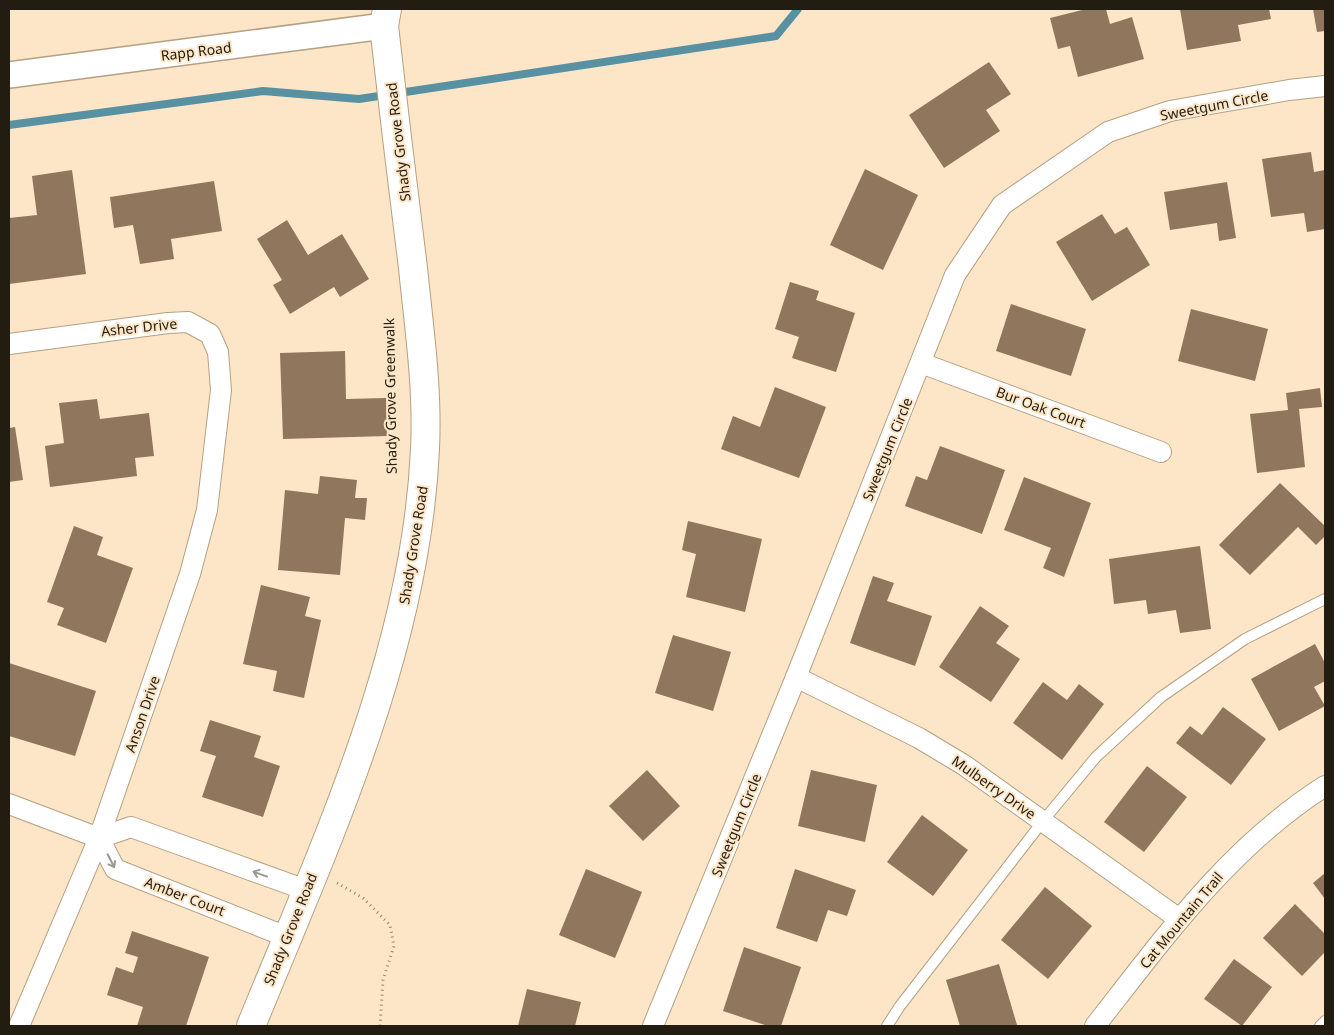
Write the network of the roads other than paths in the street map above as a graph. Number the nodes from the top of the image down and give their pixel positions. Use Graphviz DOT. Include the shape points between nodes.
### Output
graph roads {
  1 [pos="386,17"];
  2 [pos="9,75"];
  3 [pos="1325,86"];
  4 [pos="9,344"];
  5 [pos="921,362"];
  6 [pos="221,390"];
  7 [pos="1161,452"];
  8 [pos="1325,599"];
  9 [pos="796,677"];
  10 [pos="1325,786"];
  11 [pos="9,804"];
  12 [pos="1043,821"];
  13 [pos="99,838"];
  14 [pos="310,880"];
  15 [pos="1179,919"];
  16 [pos="287,937"];
  17 [pos="1325,1021"];
  18 [pos="19,1026"];
  19 [pos="250,1026"];
  20 [pos="653,1026"];
  21 [pos="887,1026"];
  22 [pos="1095,1026"];
  23 [pos="1320,1026"];
  1 -- 2 [label="street, Rapp Road"];
  1 -- 14 [label="main road, Shady Grove Road" via="425,376 421,513 400,626"];
  3 -- 5 [label="street, Sweetgum Circle" via="1170,111 1108,132 1002,205 955,275"];
  4 -- 6 [label="street, Asher Drive" via="188,322 210,334 218,352"];
  5 -- 7 [label="street, Bur Oak Court"];
  5 -- 9 [label="street, Sweetgum Circle"];
  6 -- 13 [label="street, Anson Drive" via="207,510 190,574"];
  8 -- 12 [label="lane" via="1244,639 1161,698 1096,757"];
  9 -- 12 [label="street, Mulberry Drive" via="919,738 964,765"];
  9 -- 20 [label="street, Sweetgum Circle"];
  10 -- 15 [label="street, Cat Mountain Trail" via="1251,842 1198,895"];
  11 -- 13 [label="street"];
  12 -- 15 [label="street, Mulberry Drive"];
  12 -- 21 [label="lane"];
  14 -- 13 [label="street, one-way" via="131,827"];
  13 -- 16 [label="street, Amber Court, one-way" via="116,869"];
  13 -- 18 [label="street, Anson Drive"];
  14 -- 16 [label="main road, Shady Grove Road"];
  15 -- 22 [label="street, Cat Mountain Trail"];
  16 -- 19 [label="main road, Shady Grove Road"];
  17 -- 23 [label="lane"];
}
